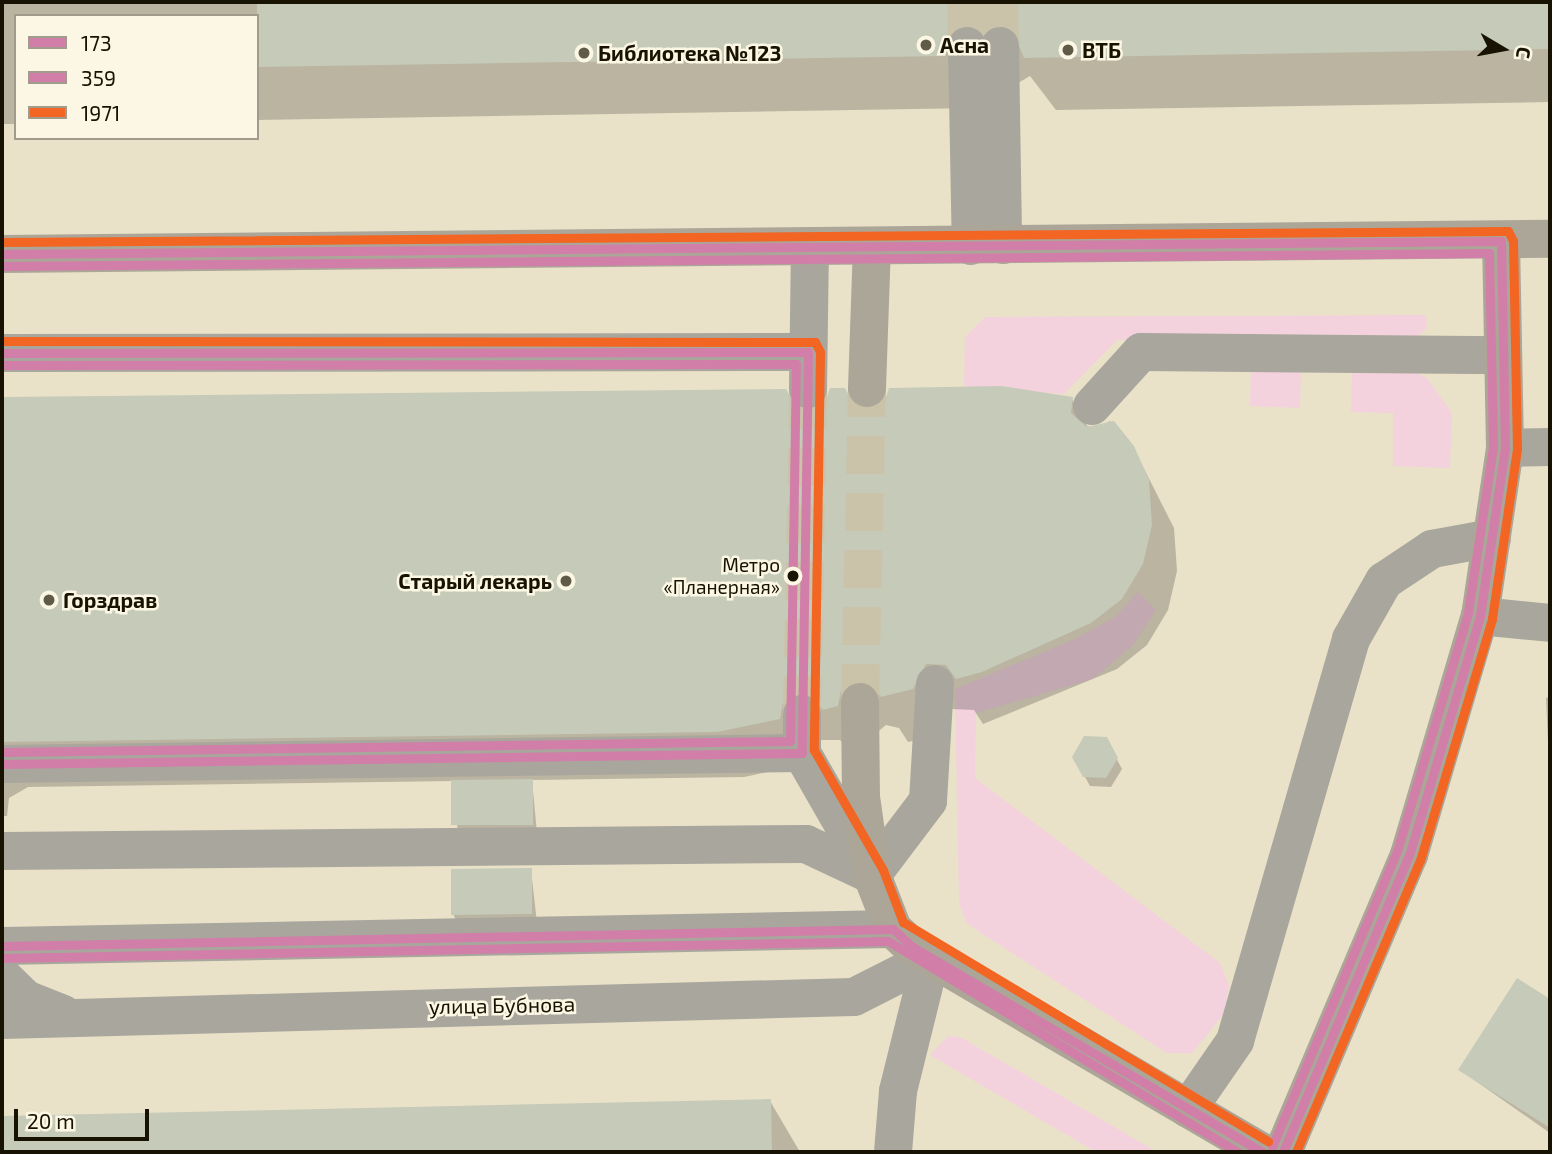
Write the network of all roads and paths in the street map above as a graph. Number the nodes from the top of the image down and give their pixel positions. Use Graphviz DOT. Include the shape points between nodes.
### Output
graph roads {
  1 [pos="983,46"];
  2 [pos="1550,239"];
  3 [pos="1501,241"];
  4 [pos="987,246"];
  5 [pos="872,247"];
  6 [pos="810,248"];
  7 [pos="2,254"];
  8 [pos="2,353"];
  9 [pos="1503,355"];
  10 [pos="867,388"];
  11 [pos="1092,406"];
  12 [pos="1550,447"];
  13 [pos="1505,448"];
  14 [pos="1492,538"];
  15 [pos="1480,616"];
  16 [pos="1550,623"];
  17 [pos="934,684"];
  18 [pos="860,702"];
  19 [pos="802,714"];
  20 [pos="802,754"];
  21 [pos="2,764"];
  22 [pos="2,851"];
  23 [pos="872,875"];
  24 [pos="893,929"];
  25 [pos="2,946"];
  26 [pos="932,958"];
  27 [pos="2,976"];
  28 [pos="63,1014"];
  29 [pos="2,1020"];
  30 [pos="1188,1109"];
  31 [pos="893,1152"];
  32 [pos="1262,1152"];
  33 [pos="1283,1152"];
  1 -- 4 [label="street"];
  2 -- 3 [label="main road"];
  3 -- 4 [label="main road"];
  3 -- 9 [label="main road"];
  4 -- 5 [label="main road"];
  5 -- 6 [label="main road"];
  5 -- 10 [label="main road"];
  6 -- 7 [label="main road"];
  6 -- 8 [label="street" via="808,370"];
  9 -- 11 [label="street" via="1141,352"];
  9 -- 13 [label="main road"];
  12 -- 13 [label="street"];
  13 -- 14 [label="main road"];
  14 -- 15 [label="main road"];
  14 -- 30 [label="street" via="1432,549 1384,581 1351,639 1235,1041"];
  15 -- 16 [label="street"];
  15 -- 33 [label="main road" via="1409,855"];
  17 -- 23 [label="street" via="929,801"];
  18 -- 23 [label="main road" via="861,797"];
  19 -- 20 [label="street"];
  20 -- 21 [label="street"];
  20 -- 23 [label="street"];
  22 -- 23 [label="street" via="806,844"];
  23 -- 24 [label="main road"];
  24 -- 25 [label="street"];
  24 -- 26 [label="main road"];
  26 -- 28 [label="street, улица Бубнова" via="854,997"];
  26 -- 30 [label="main road"];
  26 -- 31 [label="street" via="898,1091"];
  27 -- 28 [label="street" via="26,999"];
  28 -- 29 [label="street, улица Бубнова"];
  30 -- 32 [label="main road"];
}
